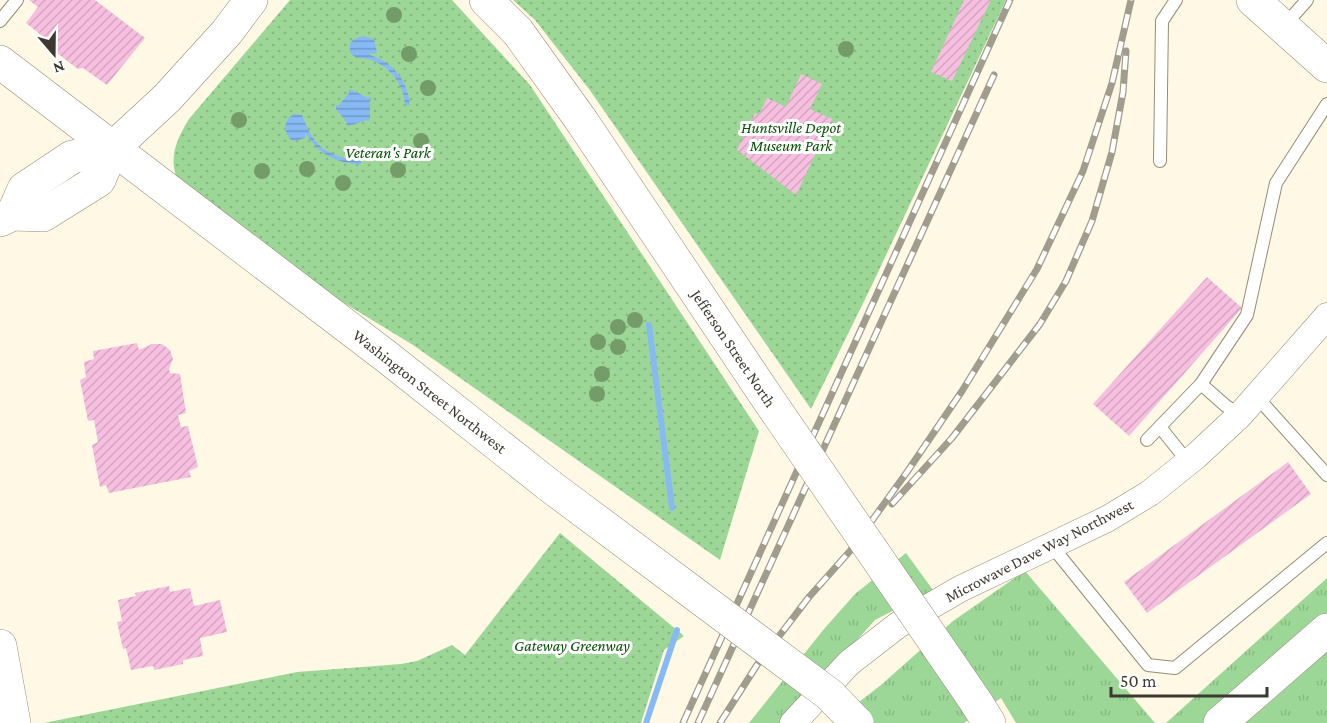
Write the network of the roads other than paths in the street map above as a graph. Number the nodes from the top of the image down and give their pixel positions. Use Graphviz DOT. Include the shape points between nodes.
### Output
graph roads {
  1 [pos="17,0"];
  2 [pos="251,0"];
  3 [pos="486,0"];
  4 [pos="1176,0"];
  5 [pos="1253,0"];
  6 [pos="1307,0"];
  7 [pos="0,21"];
  8 [pos="1284,27"];
  9 [pos="0,62"];
  10 [pos="1327,66"];
  11 [pos="1327,104"];
  12 [pos="113,148"];
  13 [pos="1160,161"];
  14 [pos="6,217"];
  15 [pos="1327,316"];
  16 [pos="1201,384"];
  17 [pos="1248,406"];
  18 [pos="1160,427"];
  19 [pos="1147,440"];
  20 [pos="1188,462"];
  21 [pos="1327,475"];
  22 [pos="1327,543"];
  23 [pos="1052,545"];
  24 [pos="1327,630"];
  25 [pos="1,658"];
  26 [pos="982,712"];
  27 [pos="14,723"];
  28 [pos="793,723"];
  29 [pos="857,723"];
  30 [pos="1220,723"];
  1 -- 7 [label="lane"];
  2 -- 12 [label="main road" via="167,98"];
  3 -- 26 [label="main road, Jefferson Street North, bridge" via="518,32 581,120"];
  4 -- 13 [label="lane" via="1162,21"];
  5 -- 8 [label="main road"];
  6 -- 8 [label="lane"];
  8 -- 10 [label="main road"];
  9 -- 12 [label="main road, Washington Street Northwest"];
  11 -- 16 [label="lane" via="1276,183 1247,315"];
  12 -- 14 [label="main road" via="99,180 43,215"];
  12 -- 29 [label="main road, Washington Street Northwest, bridge" via="550,486 830,695"];
  15 -- 17 [label="street, Microwave Dave Way Northwest"];
  16 -- 17 [label="lane" via="1226,406"];
  16 -- 18 [label="lane"];
  17 -- 20 [label="street, Microwave Dave Way Northwest"];
  17 -- 21 [label="lane"];
  18 -- 19 [label="lane"];
  18 -- 20 [label="lane"];
  20 -- 23 [label="street, Microwave Dave Way Northwest" via="1150,493"];
  22 -- 23 [label="lane" via="1175,668 1148,665"];
  23 -- 28 [label="street, Microwave Dave Way Northwest" via="960,589 898,625 849,663"];
  24 -- 30 [label="main road"];
  25 -- 27 [label="main road"];
}
